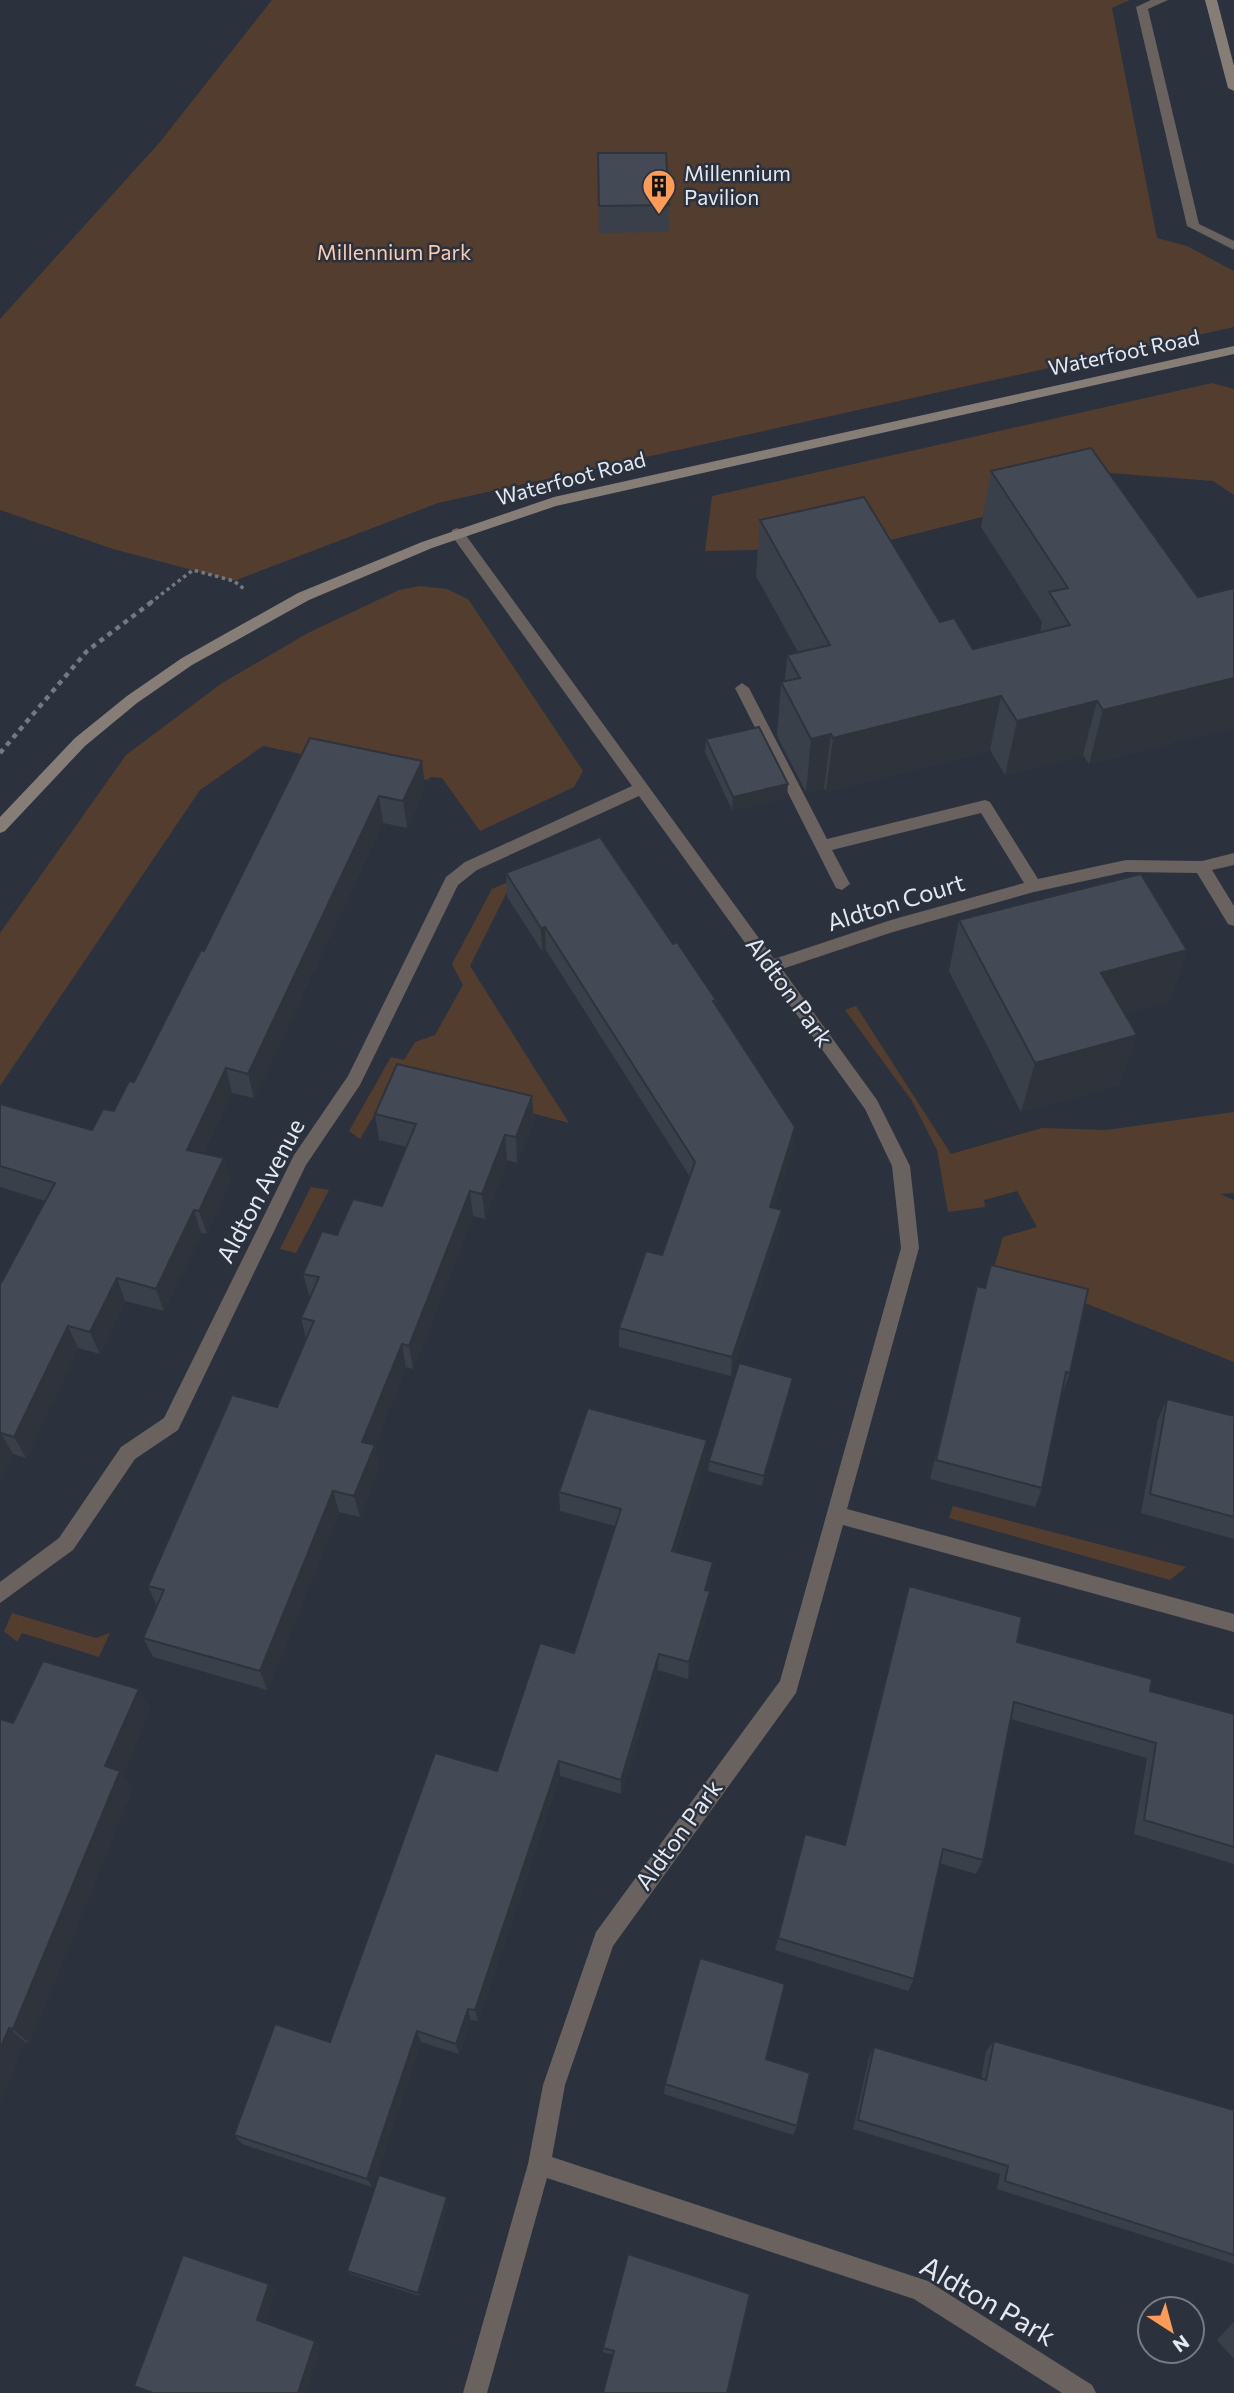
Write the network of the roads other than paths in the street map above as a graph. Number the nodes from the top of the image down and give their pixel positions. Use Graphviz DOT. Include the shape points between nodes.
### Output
graph roads {
  1 [pos="1162,0"];
  2 [pos="1211,0"];
  3 [pos="1234,88"];
  4 [pos="1234,246"];
  5 [pos="1234,350"];
  6 [pos="457,533"];
  7 [pos="742,688"];
  8 [pos="642,788"];
  9 [pos="0,827"];
  10 [pos="823,846"];
  11 [pos="1234,859"];
  12 [pos="1202,867"];
  13 [pos="842,884"];
  14 [pos="1034,886"];
  15 [pos="1234,920"];
  16 [pos="771,967"];
  17 [pos="837,1515"];
  18 [pos="0,1594"];
  19 [pos="1234,1623"];
  20 [pos="539,2164"];
  21 [pos="475,2393"];
  22 [pos="1084,2393"];
  1 -- 4 [label="street" via="1142,7 1193,226"];
  2 -- 3 [label="street"];
  5 -- 6 [label="street, Waterfoot Road" via="594,493"];
  6 -- 8 [label="street, Aldton Park"];
  6 -- 9 [label="street, Waterfoot Road" via="273,610 161,677 79,743"];
  7 -- 10 [label="street, Aldton Court"];
  8 -- 16 [label="street, Aldton Park"];
  8 -- 18 [label="street, Aldton Avenue" via="471,866 452,881 354,1080 300,1160 171,1424 128,1453 66,1544"];
  10 -- 13 [label="street, Aldton Court"];
  10 -- 14 [label="street" via="985,806"];
  11 -- 12 [label="street, Aldton Court"];
  12 -- 14 [label="street, Aldton Court" via="1126,866"];
  12 -- 15 [label="street"];
  14 -- 16 [label="street, Aldton Court" via="891,926"];
  16 -- 17 [label="street, Aldton Park" via="871,1105 901,1166 910,1248"];
  17 -- 19 [label="street"];
  17 -- 20 [label="street, Aldton Park" via="789,1686 604,1940 554,2085"];
  20 -- 21 [label="street, Aldton Park"];
  20 -- 22 [label="street, Aldton Park" via="920,2289"];
}
